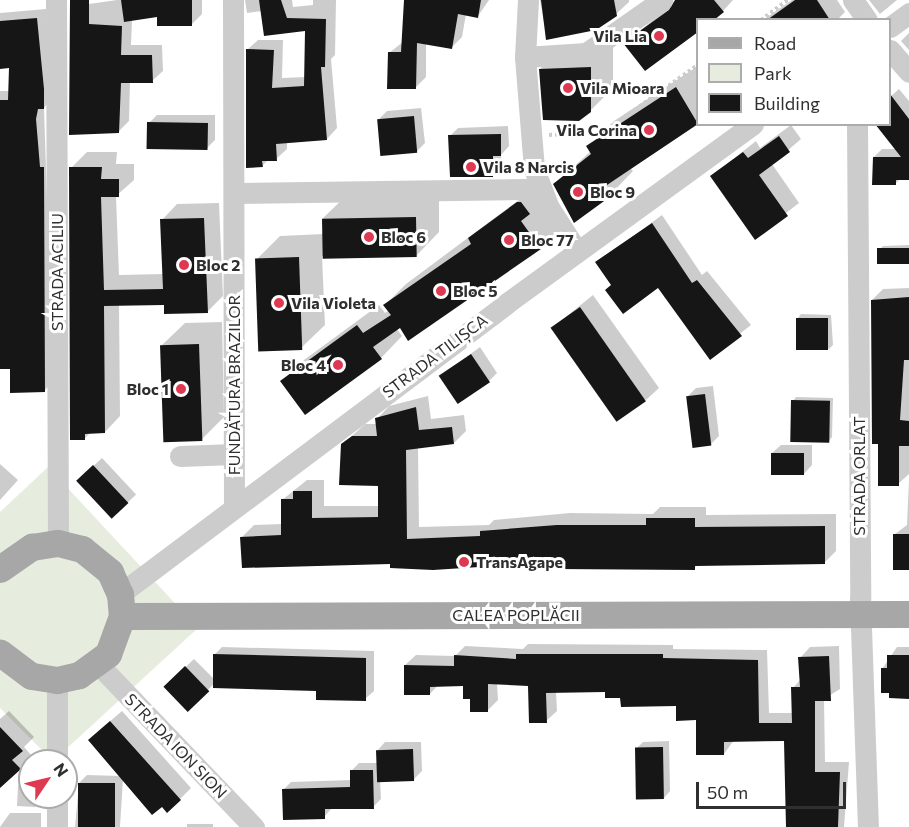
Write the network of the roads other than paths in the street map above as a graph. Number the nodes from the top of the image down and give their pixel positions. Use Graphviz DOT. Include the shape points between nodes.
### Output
graph roads {
  1 [pos="56,0"];
  2 [pos="233,0"];
  3 [pos="528,0"];
  4 [pos="662,0"];
  5 [pos="853,0"];
  6 [pos="909,13"];
  7 [pos="866,18"];
  8 [pos="891,26"];
  9 [pos="891,51"];
  10 [pos="525,57"];
  11 [pos="909,72"];
  12 [pos="750,126"];
  13 [pos="857,126"];
  14 [pos="539,189"];
  15 [pos="235,193"];
  16 [pos="577,251"];
  17 [pos="234,454"];
  18 [pos="180,456"];
  19 [pos="234,506"];
  20 [pos="58,543"];
  21 [pos="3,559"];
  22 [pos="121,605"];
  23 [pos="861,614"];
  24 [pos="909,614"];
  25 [pos="3,662"];
  26 [pos="98,664"];
  27 [pos="57,680"];
  28 [pos="57,749"];
  29 [pos="57,809"];
  30 [pos="57,827"];
  31 [pos="255,827"];
  32 [pos="868,827"];
  1 -- 20 [label="street, STRADA ACILIU"];
  2 -- 15 [label="street, FUNDĂTURA BRAZILOR"];
  3 -- 10 [label="street"];
  4 -- 10 [label="street" via="586,53"];
  5 -- 7 [label="street"];
  6 -- 8 [label="street"];
  9 -- 11 [label="street"];
  10 -- 14 [label="street" via="530,136"];
  12 -- 16 [label="street, STRADA TILIȘCA"];
  13 -- 23 [label="street, STRADA ORLAT"];
  14 -- 15 [label="street"];
  14 -- 16 [label="street"];
  15 -- 17 [label="street, FUNDĂTURA BRAZILOR"];
  16 -- 19 [label="street, STRADA TILIȘCA"];
  17 -- 18 [label="street"];
  17 -- 19 [label="street, FUNDĂTURA BRAZILOR"];
  19 -- 22 [label="street, STRADA TILIȘCA"];
  20 -- 21 [label="main road" via="32,547"];
  20 -- 22 [label="main road" via="82,549 102,563"];
  22 -- 23 [label="main road, CALEA POPLĂCII"];
  22 -- 26 [label="main road" via="115,642"];
  23 -- 24 [label="main road, CALEA POPLĂCII"];
  23 -- 32 [label="street, STRADA ORLAT"];
  25 -- 27 [label="main road" via="31,676"];
  26 -- 27 [label="main road" via="79,675"];
  26 -- 31 [label="street, STRADA ION SION"];
  27 -- 28 [label="street"];
  29 -- 30 [label="street"];
}
